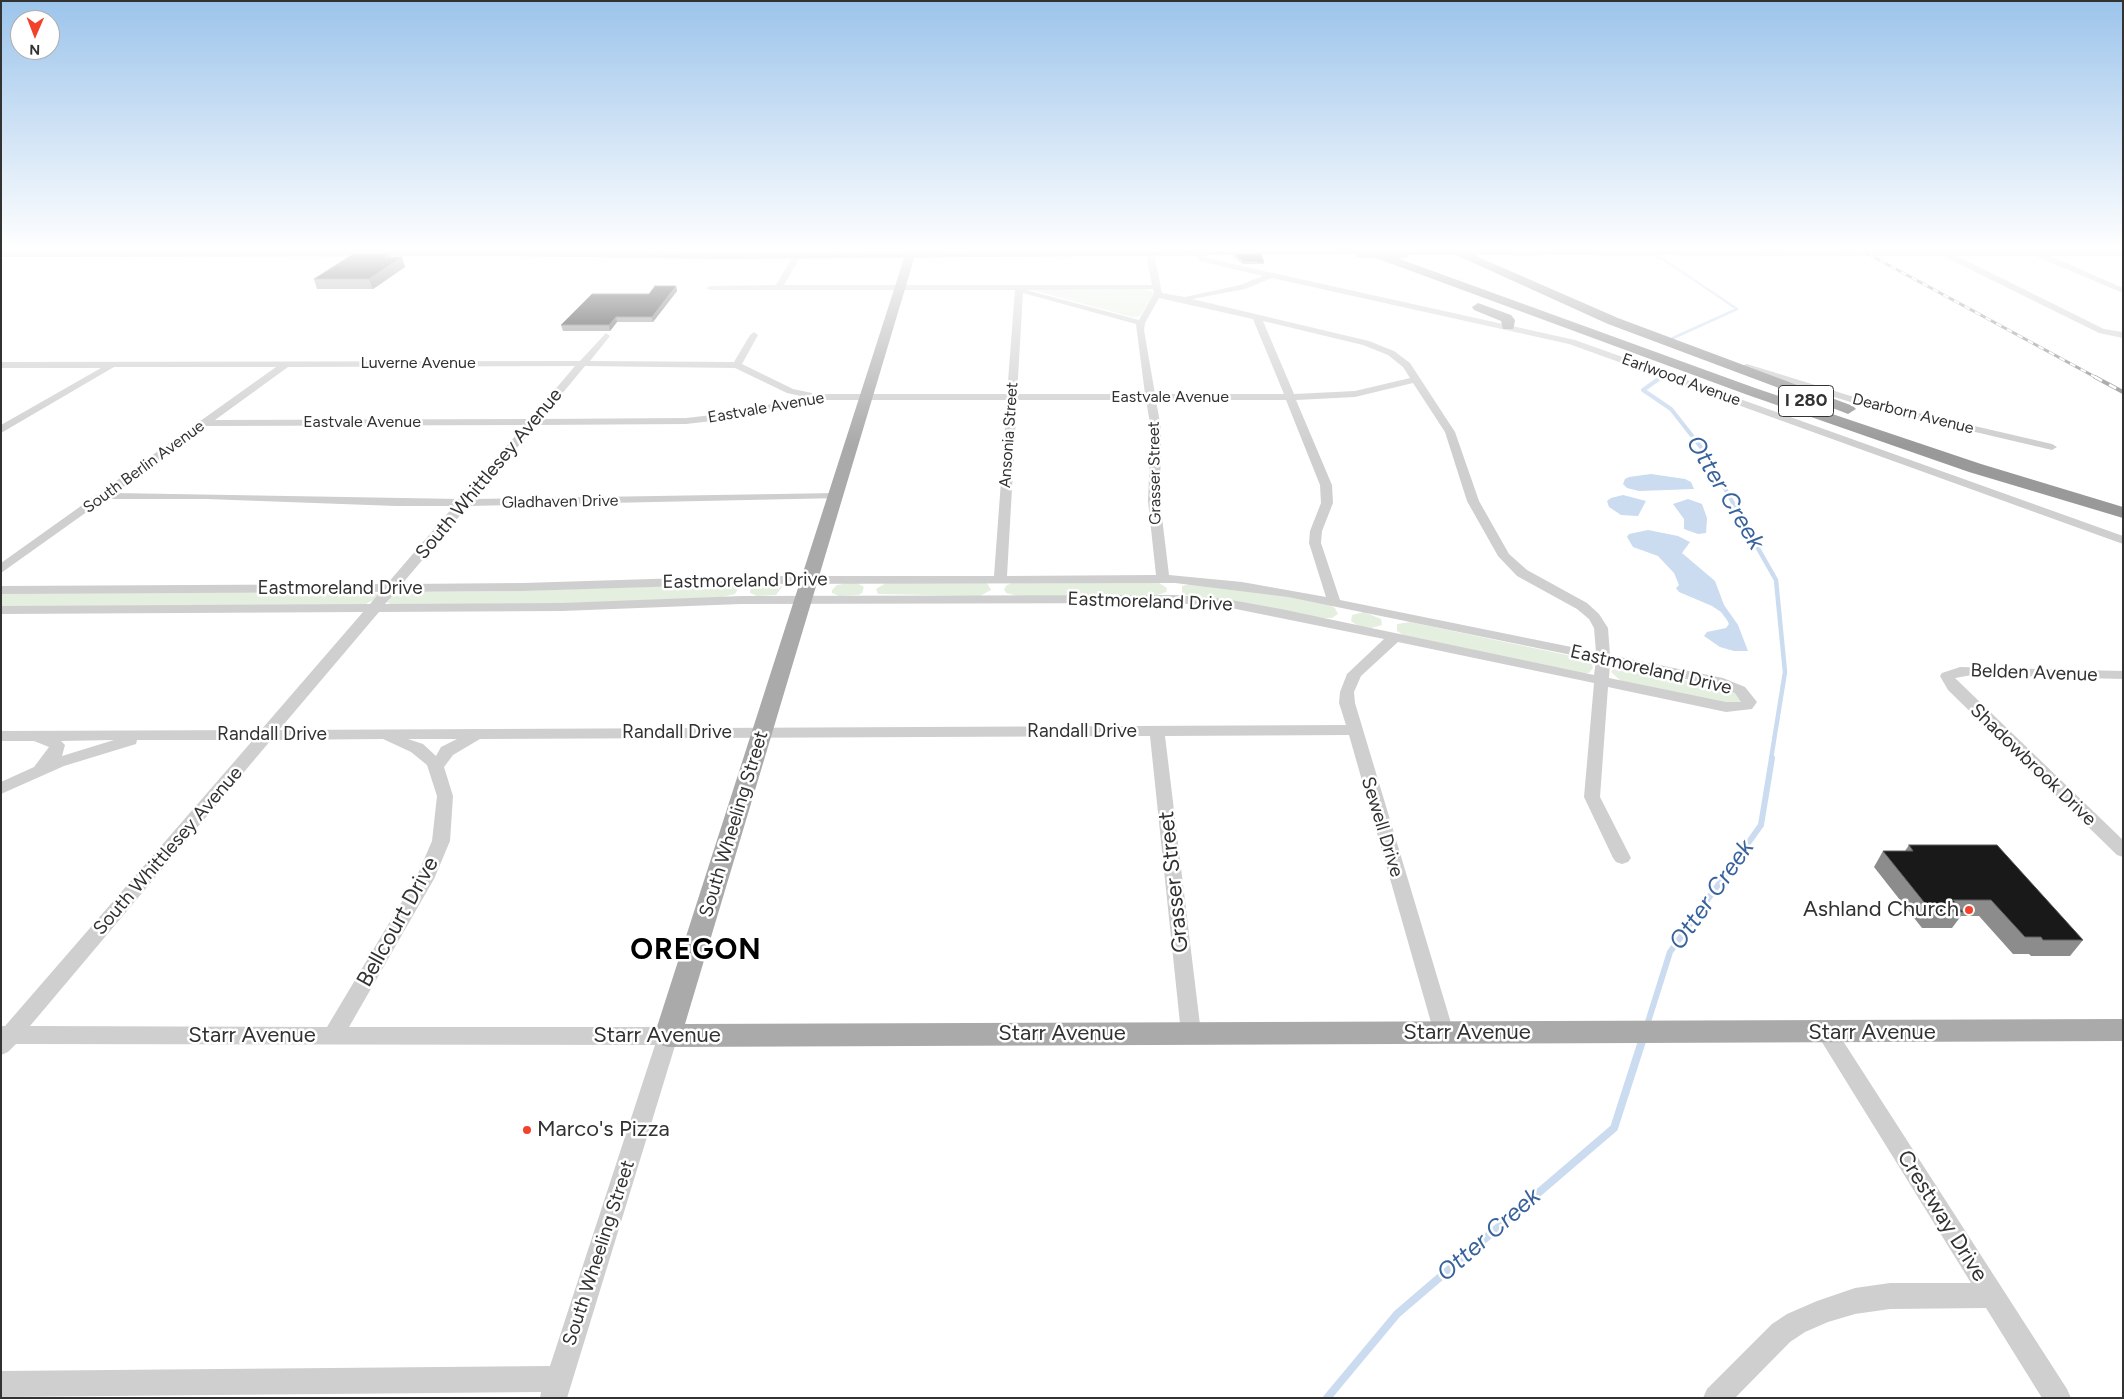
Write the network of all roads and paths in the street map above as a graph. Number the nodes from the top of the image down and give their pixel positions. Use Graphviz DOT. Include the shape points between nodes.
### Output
graph roads {
  1 [pos="892,314"];
  2 [pos="1016,314"];
  3 [pos="1109,314"];
  4 [pos="1145,314"];
  5 [pos="1249,314"];
  6 [pos="1454,314"];
  7 [pos="1496,314"];
  8 [pos="1526,314"];
  9 [pos="1538,314"];
  10 [pos="1562,314"];
  11 [pos="1596,314"];
  12 [pos="2068,314"];
  13 [pos="1257,316"];
  14 [pos="1141,323"];
  15 [pos="1508,326"];
  16 [pos="754,335"];
  17 [pos="2121,335"];
  18 [pos="606,336"];
  19 [pos="1661,339"];
  20 [pos="583,363"];
  21 [pos="286,364"];
  22 [pos="1676,364"];
  23 [pos="1,365"];
  24 [pos="112,365"];
  25 [pos="737,365"];
  26 [pos="1416,379"];
  27 [pos="828,397"];
  28 [pos="868,397"];
  29 [pos="1011,397"];
  30 [pos="1151,397"];
  31 [pos="1291,397"];
  32 [pos="534,422"];
  33 [pos="204,423"];
  34 [pos="1,430"];
  35 [pos="1956,445"];
  36 [pos="2052,447"];
  37 [pos="2010,463"];
  38 [pos="103,496"];
  39 [pos="837,496"];
  40 [pos="464,503"];
  41 [pos="2122,504"];
  42 [pos="2123,540"];
  43 [pos="1,569"];
  44 [pos="810,579"];
  45 [pos="999,579"];
  46 [pos="1169,579"];
  47 [pos="748,580"];
  48 [pos="872,580"];
  49 [pos="392,588"];
  50 [pos="1,590"];
  51 [pos="804,599"];
  52 [pos="867,599"];
  53 [pos="996,599"];
  54 [pos="1175,599"];
  55 [pos="741,600"];
  56 [pos="1334,602"];
  57 [pos="1348,606"];
  58 [pos="375,609"];
  59 [pos="1,610"];
  60 [pos="1394,614"];
  61 [pos="1340,625"];
  62 [pos="1390,636"];
  63 [pos="1603,658"];
  64 [pos="2123,675"];
  65 [pos="1947,676"];
  66 [pos="1601,681"];
  67 [pos="1157,730"];
  68 [pos="1353,730"];
  69 [pos="763,732"];
  70 [pos="492,733"];
  71 [pos="268,734"];
  72 [pos="371,734"];
  73 [pos="173,735"];
  74 [pos="1,736"];
  75 [pos="34,736"];
  76 [pos="437,772"];
  77 [pos="26,777"];
  78 [pos="1,790"];
  79 [pos="2123,851"];
  80 [pos="1622,858"];
  81 [pos="2123,1030"];
  82 [pos="1191,1033"];
  83 [pos="1444,1033"];
  84 [pos="1827,1033"];
  85 [pos="333,1036"];
  86 [pos="668,1036"];
  87 [pos="4,1039"];
  88 [pos="1992,1295"];
  89 [pos="1,1384"];
  90 [pos="556,1388"];
  91 [pos="1716,1398"];
  92 [pos="2058,1398"];
  1 -- 28 [label="main road, South Wheeling Street"];
  2 -- 29 [label="street, Ansonia Street"];
  3 -- 14 [label="street"];
  4 -- 14 [label="street"];
  5 -- 13 [label="street"];
  6 -- 15 [label="street, Earlwood Avenue"];
  7 -- 15 [label="highway" via="1509,320"];
  8 -- 22 [label="highway"];
  9 -- 22 [label="highway, I 280"];
  10 -- 41 [label="highway, I 280" via="1848,416"];
  11 -- 19 [label="highway"];
  12 -- 17 [label="street" via="2102,331"];
  13 -- 26 [label="street" via="1378,347 1403,361"];
  13 -- 31 [label="street"];
  14 -- 30 [label="street, Grasser Street"];
  15 -- 42 [label="street, Earlwood Avenue" via="1626,360"];
  16 -- 25 [label="street"];
  18 -- 20 [label="street, South Whittlesey Avenue"];
  19 -- 35 [label="highway" via="1884,422"];
  19 -- 36 [label="street, Dearborn Avenue" via="1856,401"];
  20 -- 21 [label="street, Luverne Avenue"];
  20 -- 25 [label="street, Luverne Avenue" via="712,362"];
  20 -- 32 [label="street, South Whittlesey Avenue"];
  21 -- 24 [label="street, Luverne Avenue"];
  21 -- 33 [label="street, South Berlin Avenue"];
  22 -- 41 [label="highway, I 280" via="1975,468"];
  23 -- 24 [label="street, Luverne Avenue"];
  24 -- 34 [label="street"];
  25 -- 27 [label="street, Luverne Avenue" via="790,391"];
  26 -- 31 [label="street, Eastvale Avenue" via="1350,395"];
  26 -- 63 [label="street" via="1450,432 1472,498 1504,556 1522,573 1591,613 1604,635"];
  27 -- 28 [label="street, Eastvale Avenue"];
  27 -- 32 [label="street, Eastvale Avenue" via="794,400 735,415 696,420"];
  28 -- 29 [label="street, Eastvale Avenue"];
  28 -- 39 [label="main road, South Wheeling Street"];
  29 -- 30 [label="street, Eastvale Avenue"];
  29 -- 45 [label="street, Ansonia Street"];
  30 -- 31 [label="street, Eastvale Avenue"];
  30 -- 46 [label="street, Grasser Street" via="1157,440 1155,518"];
  31 -- 56 [label="street" via="1326,485 1327,503 1315,543"];
  32 -- 33 [label="street, Eastvale Avenue"];
  32 -- 40 [label="street, South Whittlesey Avenue"];
  33 -- 38 [label="street, South Berlin Avenue"];
  37 -- 41 [label="highway"];
  38 -- 40 [label="street, Gladhaven Drive"];
  38 -- 43 [label="street, South Berlin Avenue"];
  39 -- 40 [label="street, Gladhaven Drive"];
  39 -- 44 [label="main road, South Wheeling Street"];
  40 -- 49 [label="street, South Whittlesey Avenue"];
  44 -- 47 [label="street, Eastmoreland Drive"];
  44 -- 48 [label="street, Eastmoreland Drive"];
  44 -- 51 [label="main road, South Wheeling Street"];
  45 -- 46 [label="street, Eastmoreland Drive"];
  45 -- 48 [label="street, Eastmoreland Drive"];
  45 -- 53 [label="street, Ansonia Street"];
  46 -- 54 [label="street, Grasser Street"];
  46 -- 56 [label="street, Eastmoreland Drive" via="1242,586"];
  47 -- 49 [label="street, Eastmoreland Drive"];
  47 -- 55 [label="street"];
  48 -- 52 [label="street"];
  49 -- 50 [label="street, Eastmoreland Drive"];
  49 -- 58 [label="street, South Whittlesey Avenue"];
  51 -- 52 [label="street, Eastmoreland Drive"];
  51 -- 55 [label="street, Eastmoreland Drive"];
  51 -- 69 [label="main road, South Wheeling Street"];
  52 -- 53 [label="street, Eastmoreland Drive"];
  53 -- 54 [label="street, Eastmoreland Drive"];
  54 -- 61 [label="street, Eastmoreland Drive" via="1246,606"];
  55 -- 58 [label="street, Eastmoreland Drive" via="562,607"];
  56 -- 57 [label="street, Eastmoreland Drive"];
  57 -- 60 [label="street, Eastmoreland Drive"];
  57 -- 61 [label="street"];
  58 -- 59 [label="street, Eastmoreland Drive"];
  58 -- 71 [label="street, South Whittlesey Avenue"];
  60 -- 62 [label="street"];
  60 -- 63 [label="street, Eastmoreland Drive"];
  61 -- 62 [label="street, Eastmoreland Drive"];
  62 -- 66 [label="street, Eastmoreland Drive"];
  62 -- 68 [label="street, Sewell Drive" via="1351,679 1346,697"];
  63 -- 66 [label="street"];
  63 -- 66 [label="street, Eastmoreland Drive" via="1731,685 1750,702 1747,706 1726,707"];
  64 -- 65 [label="street, Belden Avenue" via="1966,671"];
  65 -- 79 [label="street, Shadowbrook Drive" via="1953,686"];
  66 -- 80 [label="street" via="1592,797"];
  67 -- 68 [label="street, Randall Drive"];
  67 -- 69 [label="street, Randall Drive"];
  67 -- 82 [label="street, Grasser Street"];
  68 -- 83 [label="street, Sewell Drive"];
  69 -- 70 [label="street, Randall Drive"];
  69 -- 86 [label="main road, South Wheeling Street"];
  70 -- 72 [label="street, Randall Drive"];
  70 -- 76 [label="street" via="474,736 452,748 439,761"];
  71 -- 72 [label="street, Randall Drive"];
  71 -- 73 [label="street, Randall Drive"];
  71 -- 87 [label="street, South Whittlesey Avenue"];
  72 -- 76 [label="street, Bellcourt Drive" via="417,748 434,763"];
  73 -- 75 [label="street, Randall Drive"];
  73 -- 77 [label="street" via="101,748"];
  74 -- 75 [label="street, Randall Drive"];
  75 -- 77 [label="street" via="48,739 56,748 49,761"];
  76 -- 85 [label="street, Bellcourt Drive" via="444,791 445,809 435,860"];
  77 -- 78 [label="street"];
  81 -- 84 [label="main road, Starr Avenue"];
  82 -- 83 [label="main road, Starr Avenue"];
  82 -- 86 [label="main road, Starr Avenue"];
  83 -- 84 [label="main road, Starr Avenue"];
  84 -- 88 [label="street, Crestway Drive"];
  85 -- 86 [label="street, Starr Avenue"];
  85 -- 87 [label="street, Starr Avenue"];
  86 -- 90 [label="street, South Wheeling Street"];
  88 -- 91 [label="street" via="1890,1296 1855,1301 1818,1313 1781,1333"];
  88 -- 92 [label="street, Crestway Drive"];
  89 -- 90 [label="street"];
}
